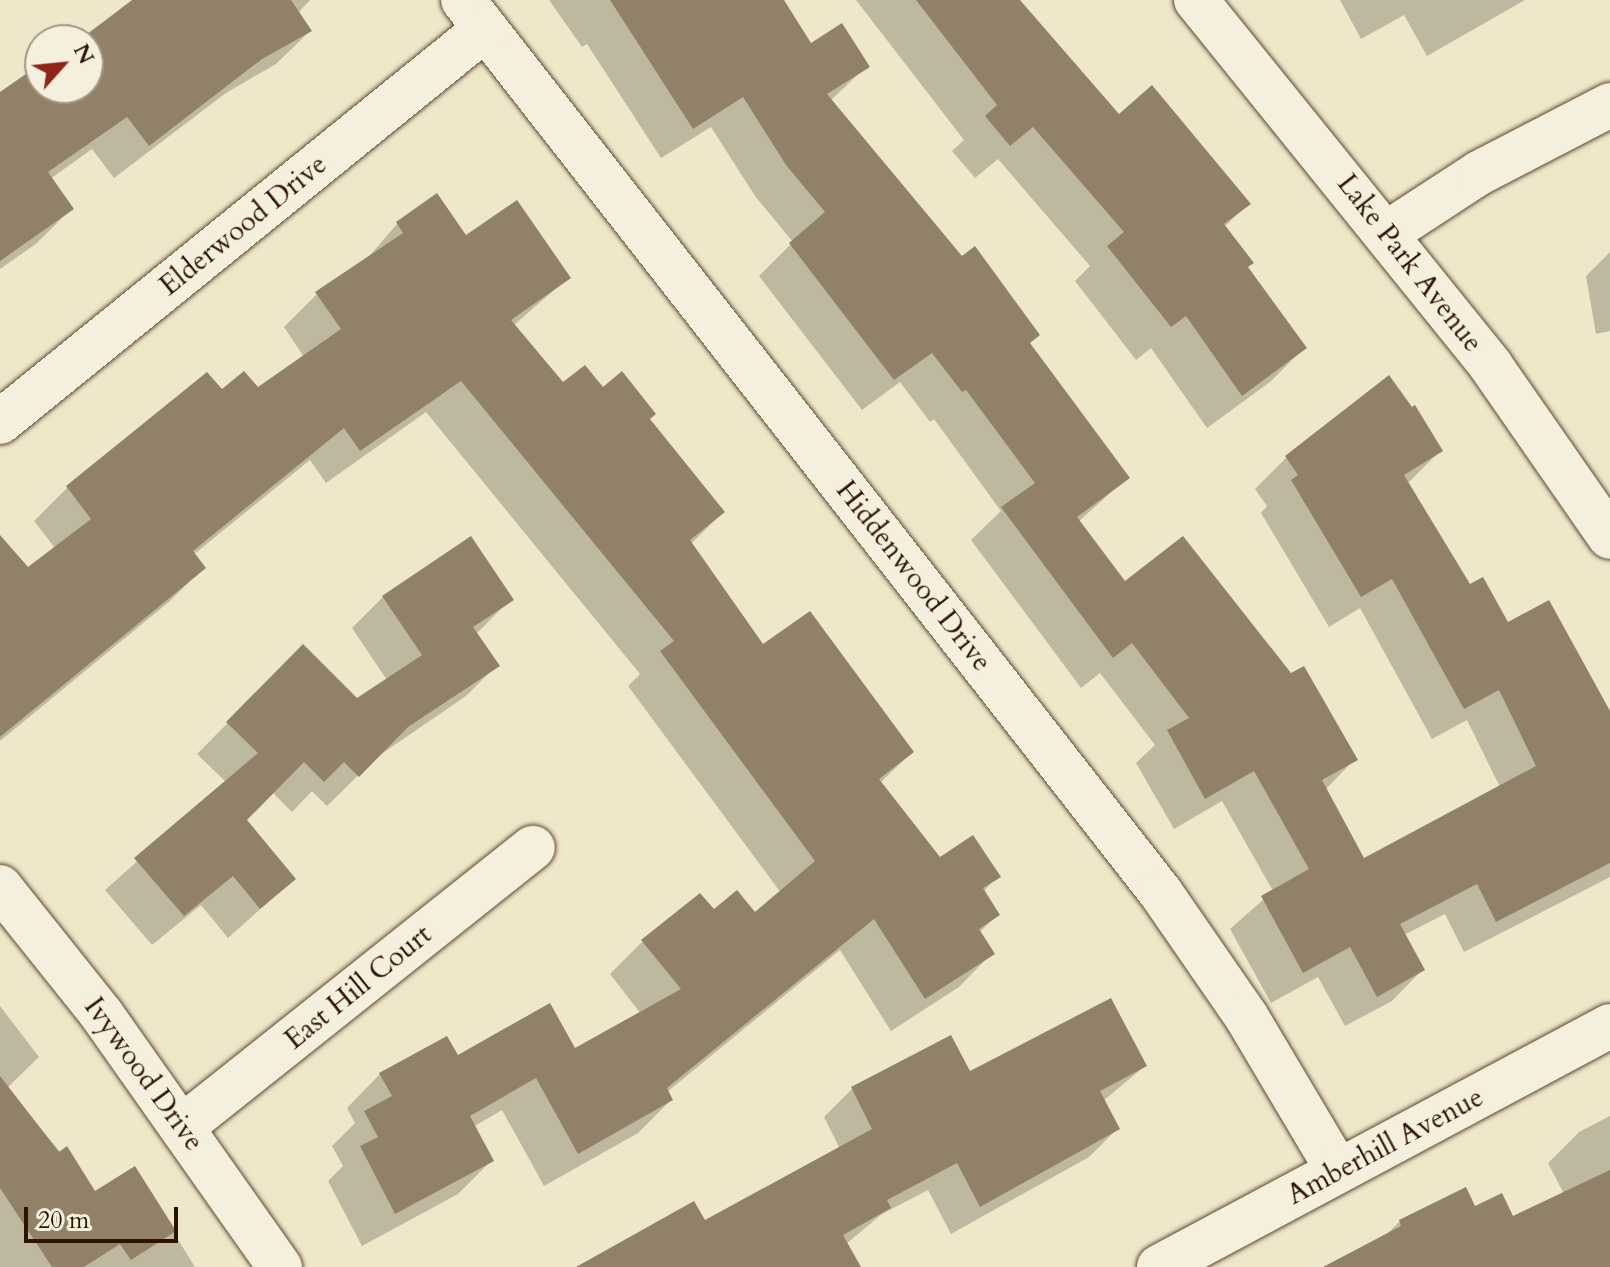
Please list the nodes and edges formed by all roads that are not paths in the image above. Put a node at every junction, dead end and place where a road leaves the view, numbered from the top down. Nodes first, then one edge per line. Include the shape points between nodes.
1 (1196, 0) edge
2 (474, 14) edge
3 (1610, 105) edge
4 (1387, 233) junction
5 (0, 422) edge
6 (1610, 537) edge
7 (533, 848) dead end
8 (0, 887) edge
9 (1610, 1026) edge
10 (183, 1126) junction
11 (1338, 1171) junction
12 (280, 1267) edge
13 (1159, 1267) edge

1 - 4 street, Lake Park Avenue
2 - 5 street, Elderwood Drive
2 - 11 street, Hiddenwood Drive via 1161,893 1246,1016
3 - 4 street via 1479,173
4 - 6 street, Lake Park Avenue via 1491,366
7 - 10 street, East Hill Court
8 - 10 street, Ivywood Drive
9 - 11 street, Amberhill Avenue
10 - 12 street, Ivywood Drive
11 - 13 street, Amberhill Avenue

